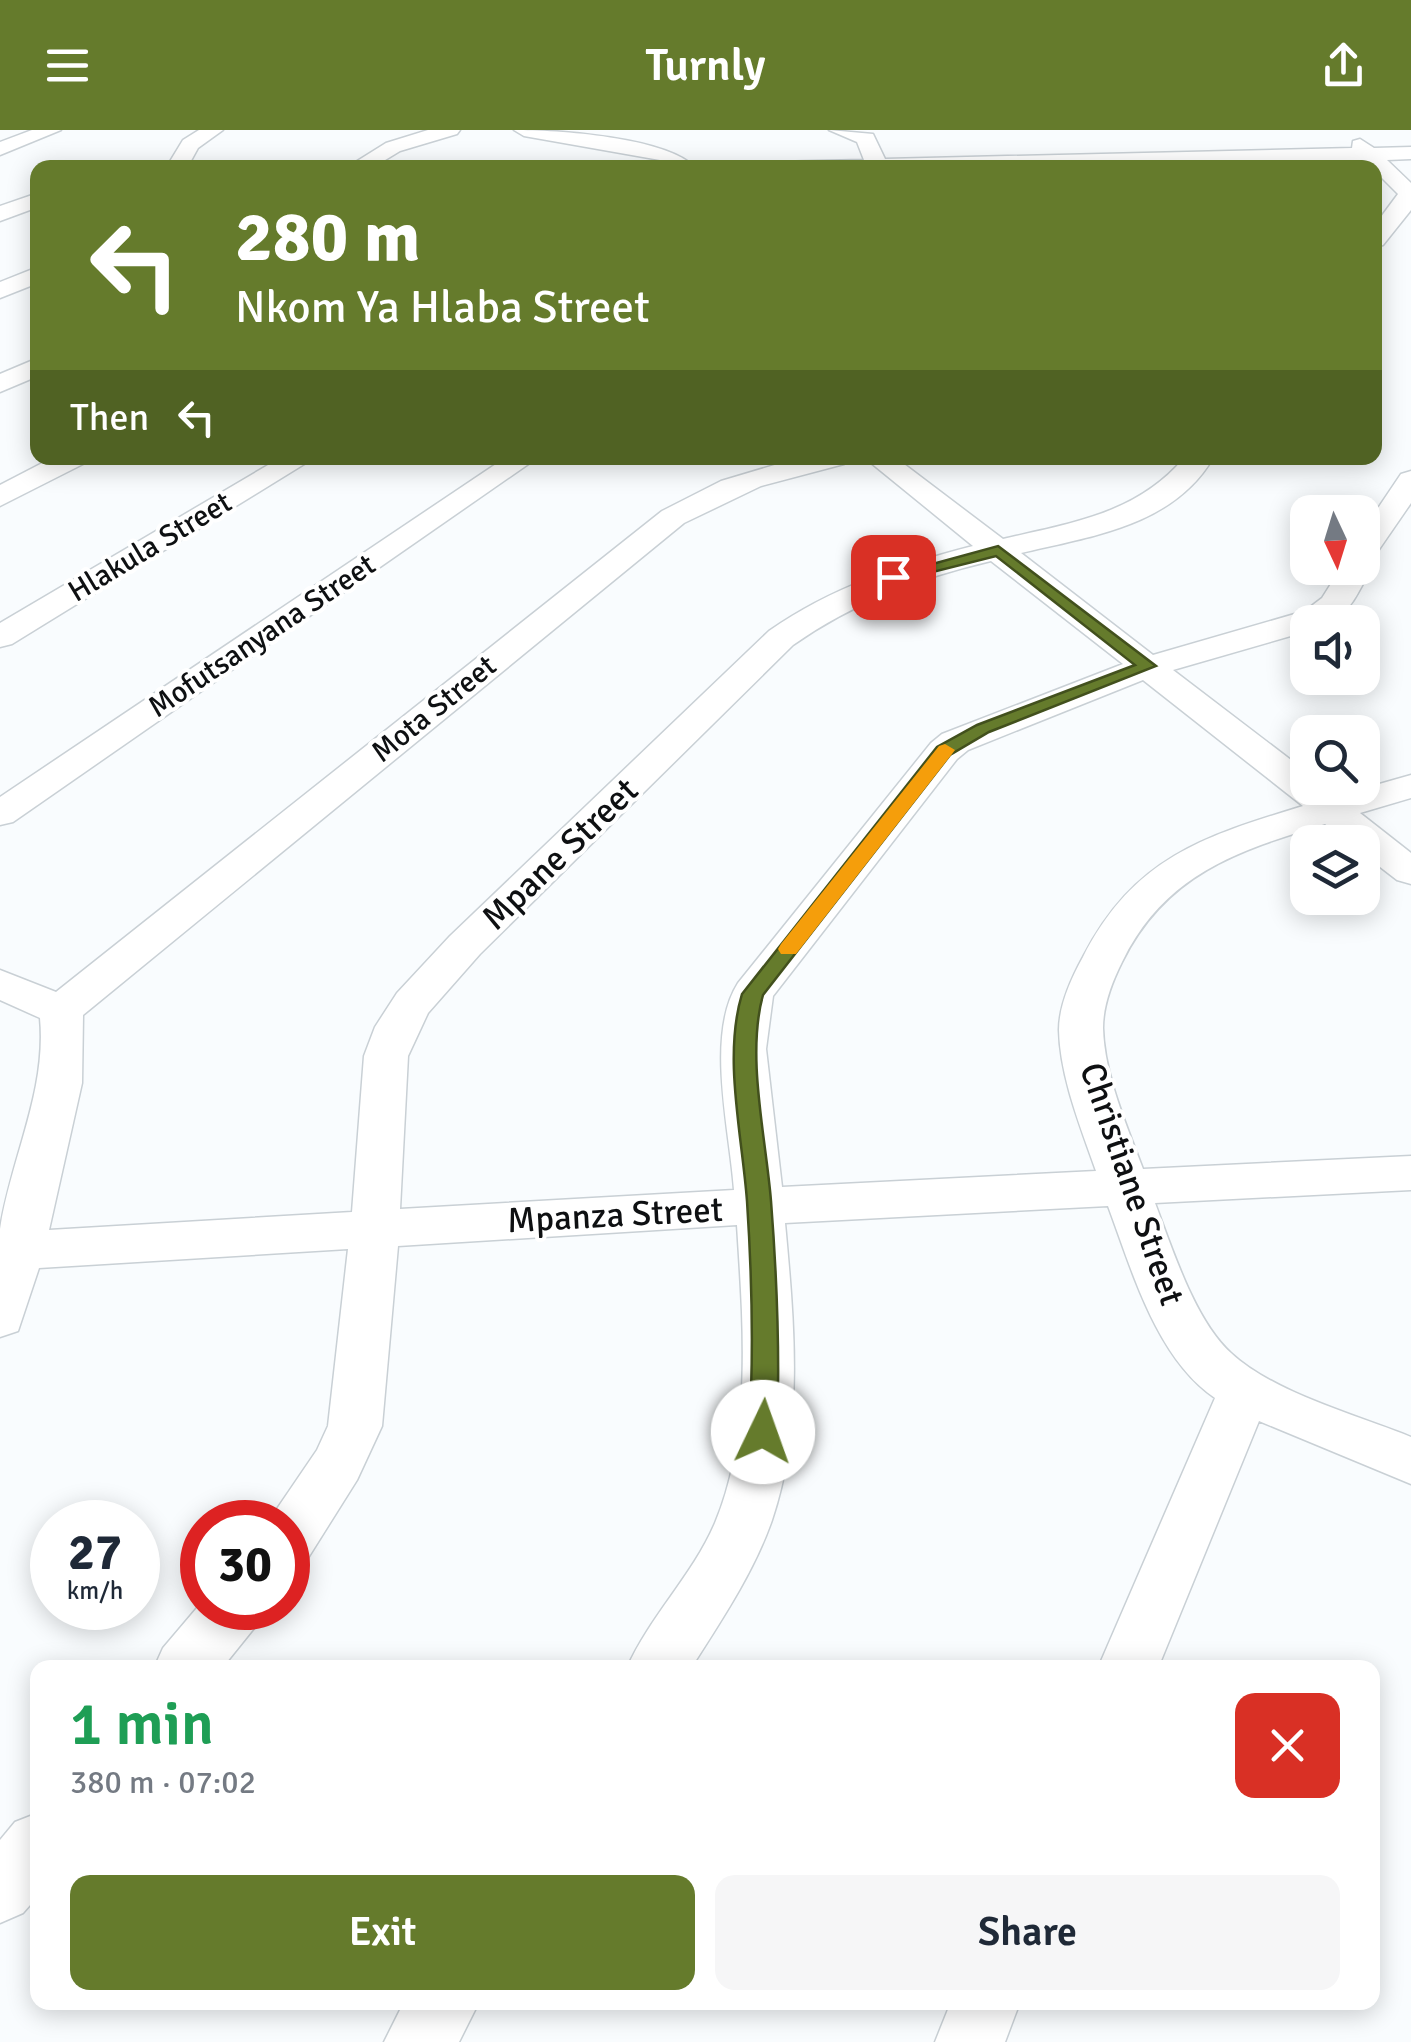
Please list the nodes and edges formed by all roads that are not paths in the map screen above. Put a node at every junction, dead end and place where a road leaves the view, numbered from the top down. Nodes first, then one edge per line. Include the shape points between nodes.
1 (51, 130) edge
2 (213, 130) edge
3 (524, 130) edge
4 (842, 130) edge
5 (1346, 130) edge
6 (444, 131) edge
7 (1184, 132) edge
8 (0, 149) edge
9 (1411, 153) edge
10 (1370, 154) junction
11 (1034, 157) edge
12 (181, 160) edge
13 (370, 160) edge
14 (675, 160) edge
15 (875, 160) edge
16 (982, 160) edge
17 (1140, 160) edge
18 (1208, 160) edge
19 (1250, 160) edge
20 (1376, 160) edge
21 (1382, 166) edge
22 (30, 187) edge
23 (0, 188) edge
24 (30, 202) edge
25 (0, 214) edge
26 (1382, 232) edge
27 (30, 278) edge
28 (0, 291) edge
29 (30, 370) edge
30 (0, 384) edge
31 (60, 465) edge
32 (288, 465) edge
33 (513, 465) edge
34 (801, 465) edge
35 (888, 465) edge
36 (1193, 465) edge
37 (1411, 480) edge
38 (0, 497) edge
39 (1380, 528) edge
40 (998, 550) junction
41 (1346, 585) edge
42 (0, 637) edge
43 (1147, 666) junction
44 (1411, 786) edge
45 (1330, 809) junction
46 (0, 814) edge
47 (1411, 872) edge
48 (0, 984) edge
49 (61, 1010) junction
50 (1411, 1173) edge
51 (1126, 1187) junction
52 (759, 1206) junction
53 (376, 1229) junction
54 (10, 1252) edge
55 (0, 1317) edge
56 (1245, 1390) junction
57 (1411, 1461) edge
58 (310, 1507) edge
59 (216, 1630) edge
60 (191, 1660) edge
61 (663, 1660) edge
62 (1131, 1660) edge
63 (30, 1854) edge
64 (0, 1890) edge
65 (439, 2010) edge
66 (983, 2010) edge
67 (420, 2042) edge
68 (970, 2042) edge

1 - 8 street
2 - 12 street via 190,144
3 - 14 street
4 - 15 street via 866,138
5 - 10 street
6 - 13 street
7 - 18 street
9 - 10 street
10 - 19 street
10 - 20 street
11 - 16 street
11 - 17 street
21 - 26 street via 1409,193
22 - 23 street
24 - 25 street
27 - 28 street
29 - 30 street
31 - 38 street
32 - 42 street, Hlakula Street
33 - 46 street, Mofutsanyana Street
34 - 49 street, Mota Street via 715,491 672,516
35 - 40 street
36 - 40 street, Mpane Street via 1164,496 1136,512
37 - 39 street
40 - 43 street
40 - 53 street, Mpane Street via 893,577 814,611 440,972 412,1003 386,1056
41 - 43 street via 1317,618
43 - 45 street
43 - 52 street via 983,728 944,751 752,994 744,1025
44 - 45 street, Christiane Street
45 - 47 street
45 - 51 street, Christiane Street via 1182,867 1156,885 1109,948 1092,981 1081,1029
48 - 49 street
49 - 54 street via 62,1069
50 - 51 street, Mpanza Street
51 - 52 street, Mpanza Street
51 - 56 street, Christiane Street via 1183,1330 1209,1366
52 - 53 street, Mpanza Street
52 - 61 street via 766,1374 756,1485 715,1577
53 - 54 street, Mpanza Street
53 - 58 street, Mpane Street via 355,1426
54 - 55 street
56 - 57 street, Christiane Street
56 - 62 street
59 - 60 street
63 - 64 street
65 - 67 street
66 - 68 street

